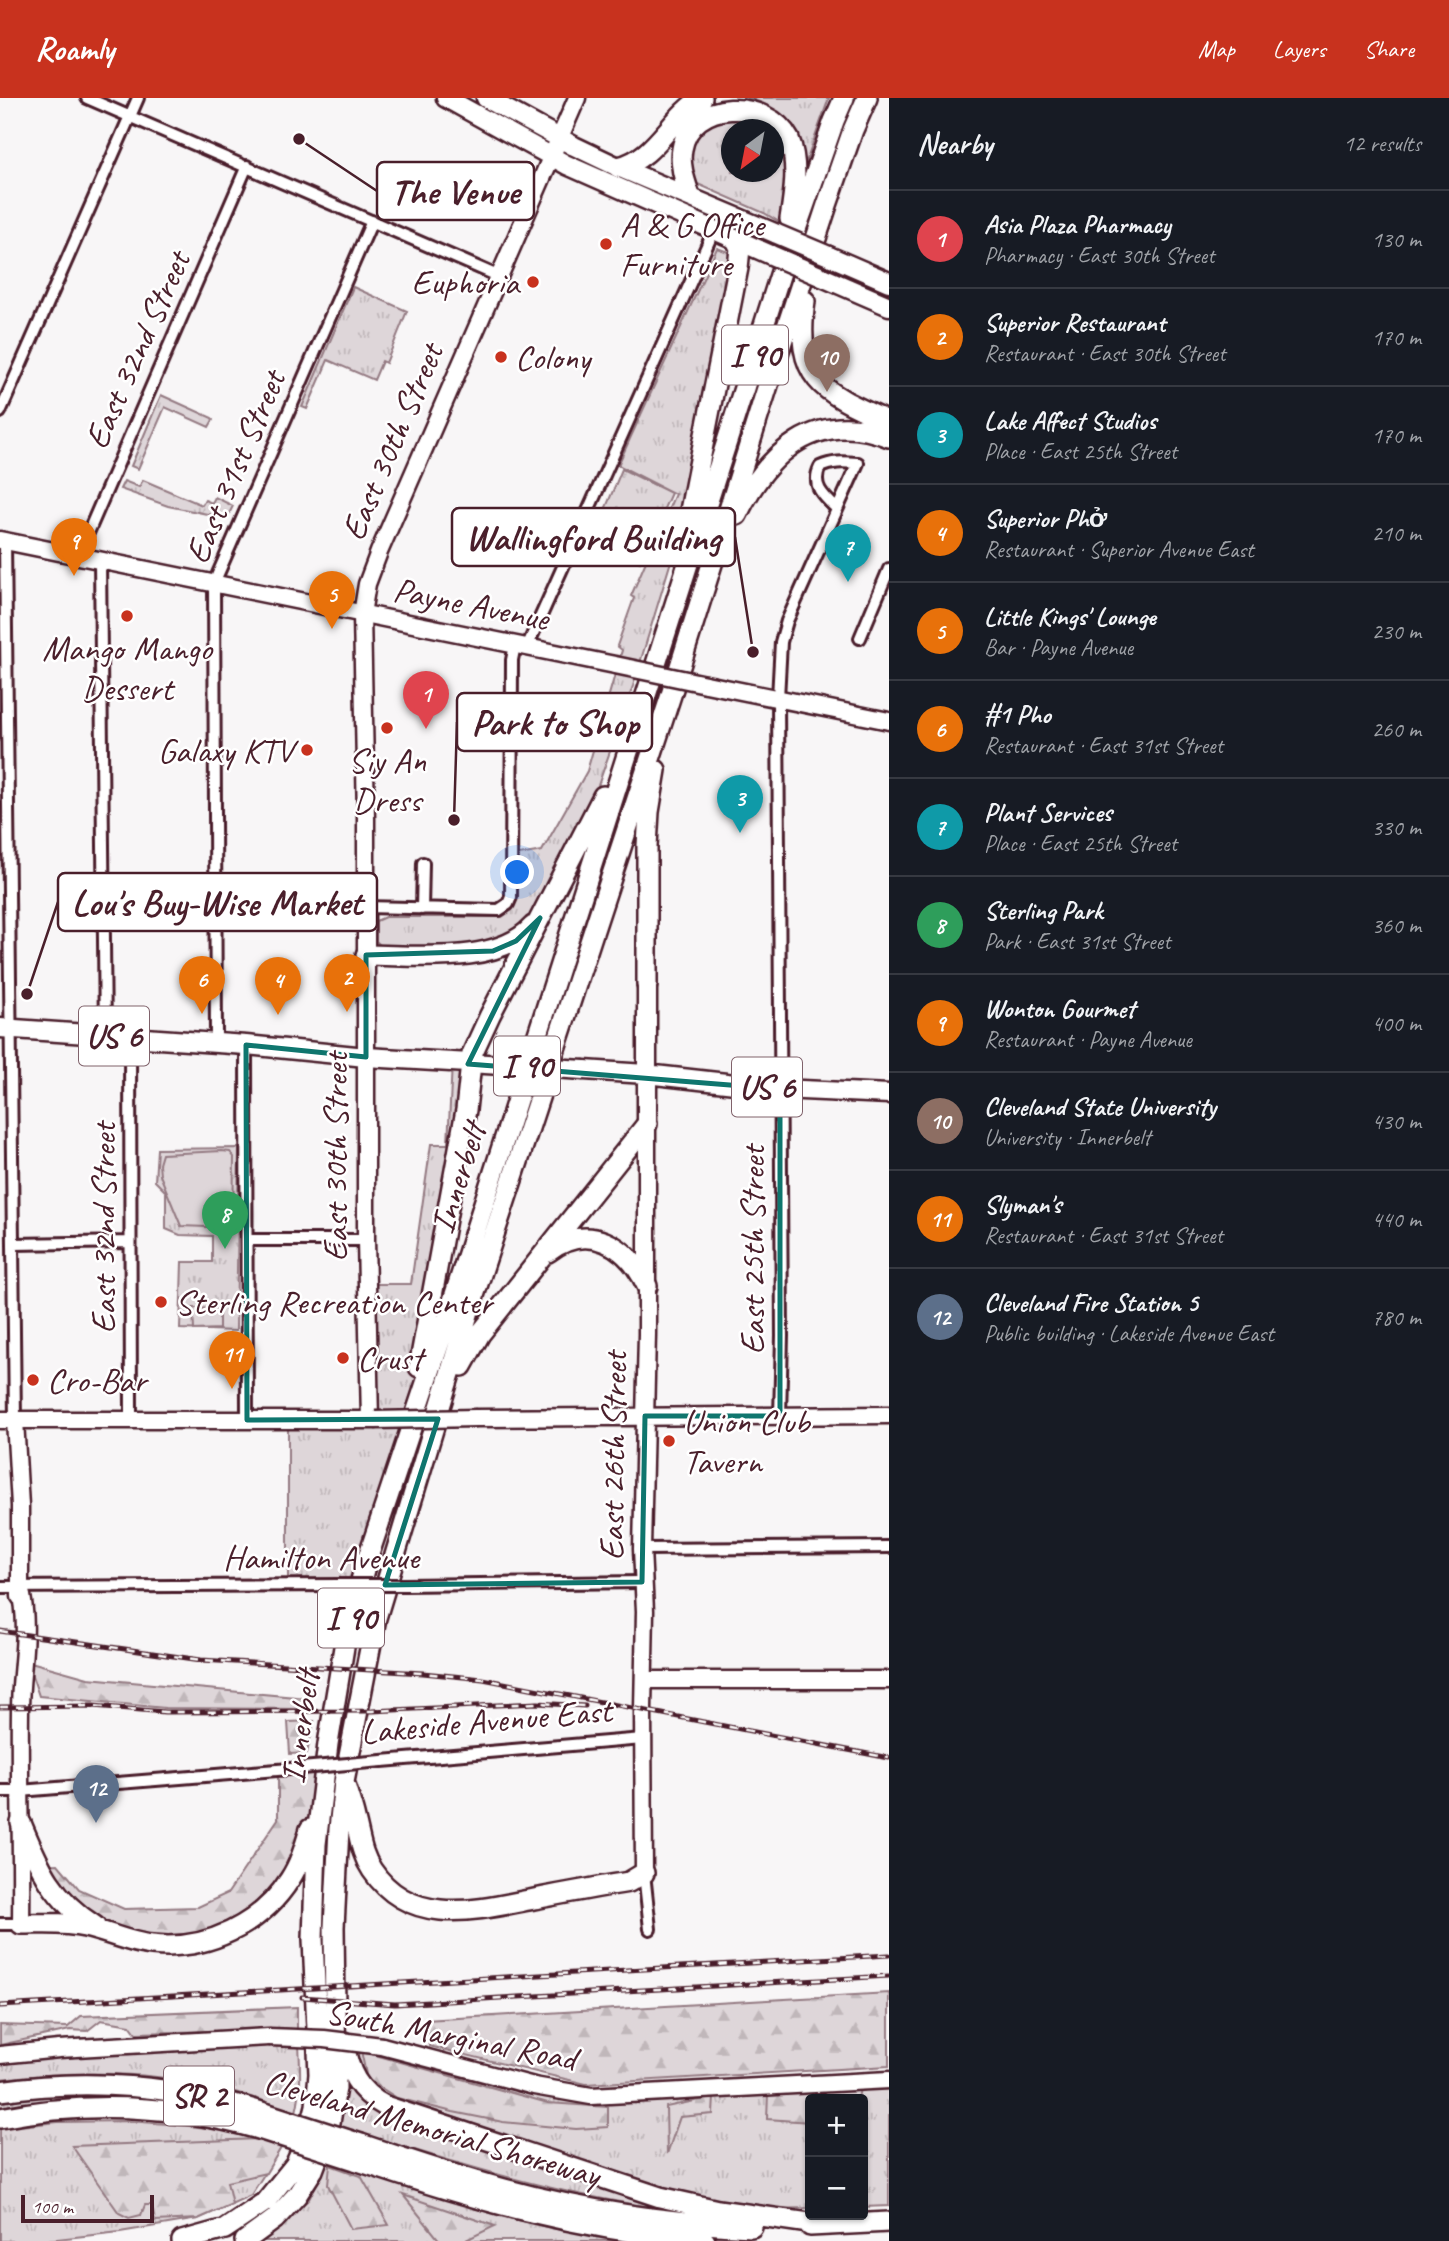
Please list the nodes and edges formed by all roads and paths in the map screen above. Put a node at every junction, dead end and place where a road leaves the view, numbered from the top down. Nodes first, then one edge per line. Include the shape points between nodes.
1 (87, 98) edge
2 (138, 98) edge
3 (446, 98) edge
4 (486, 98) edge
5 (577, 98) edge
6 (702, 98) edge
7 (844, 98) edge
8 (867, 98) edge
9 (130, 117) junction
10 (559, 137) junction
11 (551, 156) junction
12 (247, 166) junction
13 (618, 167) junction
14 (690, 196) junction
15 (372, 221) junction
16 (715, 230) junction
17 (736, 240) junction
18 (820, 256) junction
19 (781, 272) junction
20 (498, 276) junction
21 (889, 282) edge
22 (889, 306) edge
23 (0, 412) edge
24 (889, 422) edge
25 (889, 437) edge
26 (836, 508) junction
27 (3, 540) edge
28 (78, 556) junction
29 (100, 560) junction
30 (714, 563) junction
31 (889, 569) edge
32 (214, 583) junction
33 (362, 614) junction
34 (673, 615) junction
35 (860, 638) dead end
36 (521, 646) junction
37 (649, 685) junction
38 (671, 695) junction
39 (778, 698) junction
40 (889, 720) edge
41 (423, 863) dead end
42 (365, 906) junction
43 (422, 909) junction
44 (540, 918) junction
45 (366, 955) junction
46 (647, 985) joint
47 (6, 1028) edge
48 (105, 1035) junction
49 (130, 1037) junction
50 (216, 1043) junction
51 (246, 1045) junction
52 (366, 1057) junction
53 (470, 1064) junction
54 (646, 1074) junction
55 (780, 1089) junction
56 (889, 1094) edge
57 (647, 1124) junction
58 (247, 1240) junction
59 (366, 1240) junction
60 (130, 1242) junction
61 (14, 1244) junction
62 (538, 1259) junction
63 (647, 1286) junction
64 (889, 1415) edge
65 (645, 1416) junction
66 (780, 1416) junction
67 (8, 1420) edge
68 (131, 1420) junction
69 (247, 1420) junction
70 (373, 1420) junction
71 (434, 1432) junction
72 (403, 1447) junction
73 (889, 1547) edge
74 (642, 1549) junction
75 (642, 1582) junction
76 (0, 1587) edge
77 (20, 1587) junction
78 (889, 1679) edge
79 (644, 1680) junction
80 (643, 1738) junction
81 (344, 1782) junction
82 (0, 1791) edge
83 (20, 1791) junction
84 (321, 1795) junction
85 (21, 1823) junction
86 (644, 1872) junction
87 (0, 1924) edge
88 (21, 1924) junction
89 (650, 1929) dead end
90 (105, 1932) junction
91 (334, 1978) junction
92 (0, 2055) edge
93 (889, 2080) edge
94 (0, 2091) edge
95 (0, 2118) edge
96 (265, 2122) junction
97 (358, 2152) junction
98 (889, 2222) edge
99 (823, 2225) junction
100 (183, 2241) edge
101 (245, 2241) edge
102 (705, 2241) edge

1 - 9 street
2 - 9 street
3 - 11 main road
4 - 10 main road
5 - 10 street, East 30th Street
6 - 13 highway via 642,157
7 - 19 highway, Innerbelt / I 90
8 - 18 highway, Innerbelt / I 90 via 849,142
9 - 12 street
9 - 23 street
10 - 11 street, East 30th Street
10 - 13 main road
11 - 16 main road
11 - 20 street, East 30th Street
12 - 15 street
12 - 28 street, East 32nd Street
13 - 14 main road
14 - 18 main road, bridge
14 - 19 highway via 681,151 695,121 710,108 730,102 756,106 770,114 789,139 794,172
15 - 20 street
15 - 32 street, East 31st Street
16 - 17 main road
16 - 36 street
17 - 22 main road, bridge
17 - 34 highway via 738,268
18 - 21 main road
18 - 24 highway via 802,329 808,363 834,396
18 - 30 highway, Innerbelt / I 90 via 760,408
19 - 34 highway, Innerbelt / I 90
20 - 33 street, East 30th Street via 379,552
25 - 30 highway via 844,427 814,432 789,445 754,484
26 - 26 street, East 25th Street via 856,466 858,463 839,461 820,467 815,481
26 - 39 street, East 25th Street via 787,621 781,642
27 - 28 street, Payne Avenue
27 - 47 street
28 - 29 street, Payne Avenue
29 - 32 street, Payne Avenue
29 - 48 street
30 - 38 highway, Innerbelt / I 90
31 - 35 street
32 - 33 street, Payne Avenue
32 - 50 street, East 31st Street
33 - 36 street, Payne Avenue
33 - 42 street, East 30th Street
34 - 37 highway, Innerbelt / I 90
36 - 39 street, Payne Avenue, bridge
36 - 43 street via 512,660 511,897 499,910
37 - 44 highway via 593,816
37 - 72 highway, Innerbelt / I 90
38 - 46 highway via 649,812
38 - 71 highway, Innerbelt / I 90 via 469,1311
39 - 40 street, Payne Avenue
39 - 55 street, East 25th Street
41 - 43 street
42 - 43 street
42 - 45 street, East 30th Street
44 - 45 highway via 516,941 493,951
44 - 53 highway
45 - 52 street, East 30th Street
46 - 54 main road, East 26th Street
47 - 48 main road, US 6
47 - 61 street
48 - 49 main road, US 6
49 - 50 main road, US 6
49 - 60 street, East 32nd Street
50 - 51 main road, US 6
51 - 52 main road, US 6
51 - 58 street
52 - 53 main road, US 6
52 - 59 street, East 30th Street
53 - 54 main road, US 6, bridge
53 - 72 highway via 464,1124
54 - 55 main road, US 6
54 - 57 main road, East 26th Street
55 - 56 main road, US 6
55 - 66 street, East 25th Street
57 - 62 highway
57 - 63 street, East 26th Street
58 - 59 street
58 - 69 street
59 - 70 street, East 30th Street
60 - 61 street
60 - 68 street, East 32nd Street
61 - 67 street
62 - 63 highway via 564,1242 599,1240 629,1257
62 - 71 highway via 474,1343
63 - 65 street, East 26th Street
64 - 66 street
65 - 66 street
65 - 70 street, bridge
65 - 74 street, East 26th Street
67 - 68 street
67 - 77 street via 20,1506
68 - 69 street
69 - 70 street
71 - 81 highway, Innerbelt / I 90 via 376,1618
72 - 84 highway, Innerbelt / I 90 via 346,1635
73 - 74 street
74 - 75 street, East 26th Street
75 - 77 street, Hamilton Avenue, bridge
75 - 79 street, East 26th Street
76 - 77 street, Hamilton Avenue
77 - 83 street via 26,1629
78 - 79 street, Lakeside Avenue East
79 - 80 street, East 26th Street
80 - 83 street, Lakeside Avenue East, bridge
80 - 86 street, East 26th Street
81 - 86 highway via 371,1869 393,1891 427,1908 471,1911 629,1882
81 - 91 highway, Innerbelt / I 90 via 336,1866
82 - 83 street, Lakeside Avenue East
83 - 85 street
84 - 90 highway via 291,1878 274,1900 245,1924 209,1940 177,1946 143,1944
84 - 100 highway, Innerbelt / I 90 via 313,1939 318,2081 307,2137 290,2172 265,2202 225,2228
85 - 88 street
85 - 90 highway via 53,1888 78,1914
86 - 89 street, East 26th Street
87 - 88 street
88 - 90 highway via 70,1924
91 - 99 highway via 350,2070 362,2090 385,2106 660,2197
91 - 101 highway, Innerbelt / I 90 via 336,2088 326,2140 297,2195
92 - 93 street, South Marginal Road, bridge via 269,2037 382,2046 534,2086 591,2096
94 - 96 highway, Cleveland Memorial Shoreway / SR 2 via 104,2085 141,2088 202,2096
95 - 96 highway via 68,2109 133,2108
96 - 97 highway, bridge
97 - 99 highway, Cleveland Memorial Shoreway via 505,2190 662,2220 727,2226
97 - 102 highway via 478,2200 606,2229
98 - 99 highway, Cleveland Memorial Shoreway

